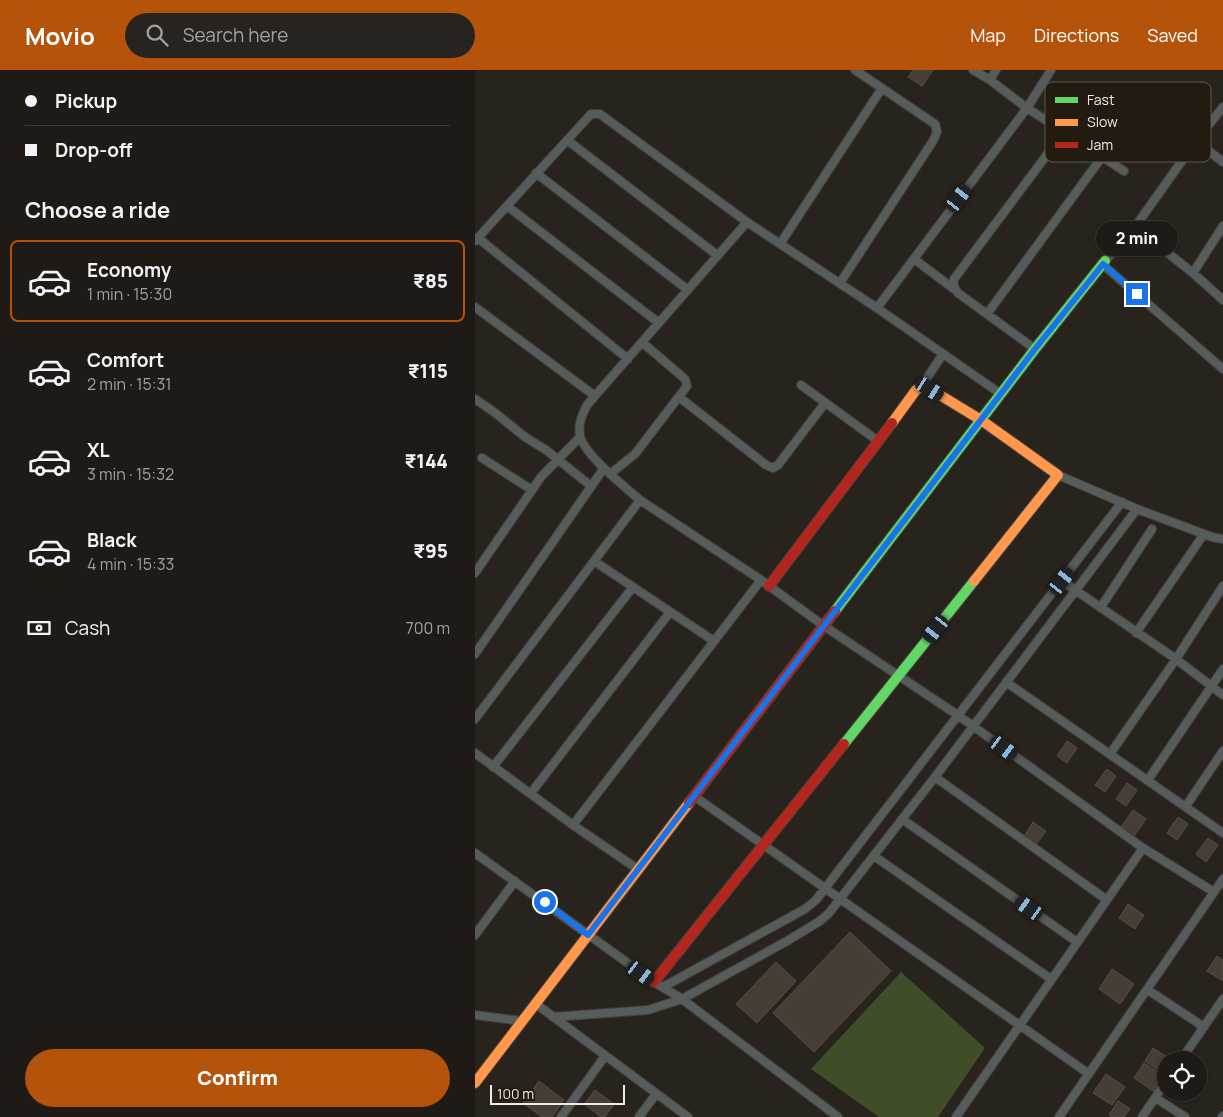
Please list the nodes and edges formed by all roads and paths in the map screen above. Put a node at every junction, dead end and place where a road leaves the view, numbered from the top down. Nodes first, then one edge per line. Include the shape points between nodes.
1 (855, 70) edge
2 (973, 70) edge
3 (996, 70) edge
4 (1051, 70) edge
5 (990, 80) junction
6 (882, 88) junction
7 (1223, 107) edge
8 (1027, 108) junction
9 (1220, 116) edge
10 (1045, 120) edge
11 (1211, 125) edge
12 (567, 140) junction
13 (1211, 153) edge
14 (1045, 158) edge
15 (1098, 162) edge
16 (1109, 162) edge
17 (1181, 162) edge
18 (1223, 162) edge
19 (1124, 172) dead end
20 (536, 173) junction
21 (507, 206) junction
22 (747, 222) junction
23 (1223, 226) edge
24 (1135, 227) junction
25 (476, 239) edge
26 (780, 244) junction
27 (717, 255) junction
28 (913, 259) junction
29 (1104, 262) junction
30 (1193, 273) junction
31 (839, 283) junction
32 (954, 289) junction
33 (688, 290) junction
34 (1223, 300) edge
35 (475, 307) edge
36 (877, 308) junction
37 (987, 314) junction
38 (659, 323) junction
39 (643, 343) junction
40 (1035, 349) junction
41 (943, 354) junction
42 (628, 359) junction
43 (1223, 369) edge
44 (801, 385) dead end
45 (921, 387) junction
46 (1001, 394) junction
47 (595, 396) junction
48 (679, 398) junction
49 (475, 399) edge
50 (825, 403) junction
51 (981, 420) junction
52 (580, 437) junction
53 (878, 441) junction
54 (482, 458) dead end
55 (557, 459) junction
56 (607, 471) junction
57 (1058, 475) junction
58 (591, 486) junction
59 (532, 490) junction
60 (640, 500) junction
61 (1122, 502) junction
62 (1137, 509) junction
63 (1152, 529) dead end
64 (1204, 534) junction
65 (1223, 539) edge
66 (594, 561) junction
67 (475, 573) edge
68 (1062, 581) junction
69 (765, 583) junction
70 (1223, 586) edge
71 (633, 587) junction
72 (1075, 590) junction
73 (1101, 607) junction
74 (670, 612) junction
75 (825, 626) junction
76 (1136, 633) junction
77 (714, 641) junction
78 (475, 654) edge
79 (1176, 660) junction
80 (1223, 669) edge
81 (899, 675) junction
82 (1006, 682) junction
83 (1211, 687) junction
84 (1223, 695) edge
85 (959, 716) junction
86 (475, 718) edge
87 (973, 726) junction
88 (1223, 751) edge
89 (475, 753) edge
90 (1110, 754) junction
91 (493, 767) junction
92 (935, 777) junction
93 (1147, 780) junction
94 (531, 792) junction
95 (694, 796) junction
96 (1186, 806) junction
97 (902, 819) junction
98 (573, 825) junction
99 (1223, 833) edge
100 (764, 846) junction
101 (1143, 848) junction
102 (475, 853) edge
103 (874, 856) junction
104 (639, 870) junction
105 (1223, 879) edge
106 (515, 881) junction
107 (826, 888) junction
108 (1214, 892) junction
109 (841, 899) junction
110 (1107, 900) junction
111 (475, 935) edge
112 (588, 935) junction
113 (1077, 942) junction
114 (1051, 979) junction
115 (658, 985) junction
116 (1148, 990) junction
117 (1223, 999) edge
118 (682, 1000) junction
119 (536, 1004) junction
120 (475, 1016) edge
121 (553, 1017) junction
122 (522, 1021) junction
123 (1019, 1024) junction
124 (1204, 1027) junction
125 (1187, 1051) edge
126 (605, 1056) junction
127 (1089, 1074) junction
128 (475, 1083) edge
129 (656, 1094) junction
130 (1157, 1095) edge
131 (1155, 1098) junction
132 (561, 1117) edge
133 (639, 1117) edge
134 (687, 1117) edge
135 (838, 1117) edge
136 (956, 1117) edge
137 (1059, 1117) edge
138 (1142, 1117) edge
139 (1185, 1117) edge

1 - 6 street
2 - 5 street
3 - 5 street
4 - 8 street
5 - 8 street
6 - 26 street
6 - 31 street via 935,124 937,132
7 - 9 street
8 - 10 street
8 - 28 street
9 - 11 street
12 - 20 street
12 - 22 street via 591,114 599,114
12 - 27 street
13 - 18 street
14 - 32 street via 955,280
15 - 37 street
16 - 19 street
17 - 24 street
20 - 21 street
20 - 33 street
21 - 25 street
21 - 38 street
22 - 26 street
22 - 27 street
23 - 30 street
24 - 29 street
24 - 30 street
25 - 42 street
26 - 31 street
27 - 33 street
28 - 32 street
28 - 36 street
29 - 40 street
29 - 43 street
30 - 34 street
31 - 36 street
32 - 37 street
33 - 38 street
35 - 47 street
36 - 41 street
37 - 40 street
38 - 39 street
39 - 42 street
39 - 48 street via 685,379 687,386
40 - 46 street
41 - 45 street
41 - 46 street
42 - 47 street
44 - 50 street
45 - 51 street via 930,389
45 - 53 street
46 - 51 street
47 - 52 street via 583,414 579,425
48 - 50 street via 773,468
48 - 56 street via 635,454
49 - 55 street
50 - 53 street
51 - 57 street
51 - 75 street
52 - 55 street
52 - 56 street
53 - 69 street
54 - 59 street
55 - 58 street
55 - 59 street
56 - 58 street
56 - 60 street
57 - 61 street
57 - 81 street
58 - 78 street
59 - 67 street
60 - 66 street
60 - 69 street
61 - 62 street
61 - 68 street
62 - 64 street
62 - 72 street
63 - 73 street
64 - 65 street
64 - 76 street
66 - 71 street
66 - 86 street
68 - 72 street
68 - 85 street
69 - 75 street
69 - 77 street
70 - 79 street
71 - 74 street
71 - 91 street
72 - 73 street
72 - 82 street
73 - 76 street
74 - 77 street
74 - 94 street
75 - 81 street
75 - 95 street
76 - 79 street
77 - 98 street
79 - 83 street
79 - 90 street
80 - 83 street
81 - 85 street
81 - 100 street
82 - 87 street
82 - 90 street
83 - 84 street
83 - 93 street
85 - 87 street
85 - 107 street
87 - 92 street
87 - 101 street
88 - 96 street
89 - 91 street
90 - 93 street
91 - 94 street
92 - 97 street
92 - 110 street
93 - 96 street
94 - 98 street
95 - 100 street
95 - 104 street
96 - 99 street
97 - 103 street
97 - 113 street
98 - 104 street
100 - 107 street
100 - 115 street
101 - 108 street
101 - 110 street
102 - 106 street
103 - 109 street
103 - 114 street
104 - 112 street
105 - 108 street
106 - 111 street
106 - 112 street
107 - 109 street
107 - 115 street via 805,909
108 - 116 street
109 - 118 street via 820,921
109 - 123 street
110 - 113 street
112 - 115 street
112 - 119 street
113 - 114 street
114 - 123 street
115 - 118 street
116 - 124 street
116 - 127 street
117 - 124 street
118 - 121 street via 648,1010
118 - 135 street
119 - 121 street
119 - 122 street
120 - 122 street
121 - 126 street
122 - 128 street
123 - 127 street
123 - 136 street
124 - 125 street
126 - 129 street
126 - 132 street
127 - 137 street
129 - 133 street
129 - 134 street
130 - 131 street
131 - 138 street
131 - 139 street

